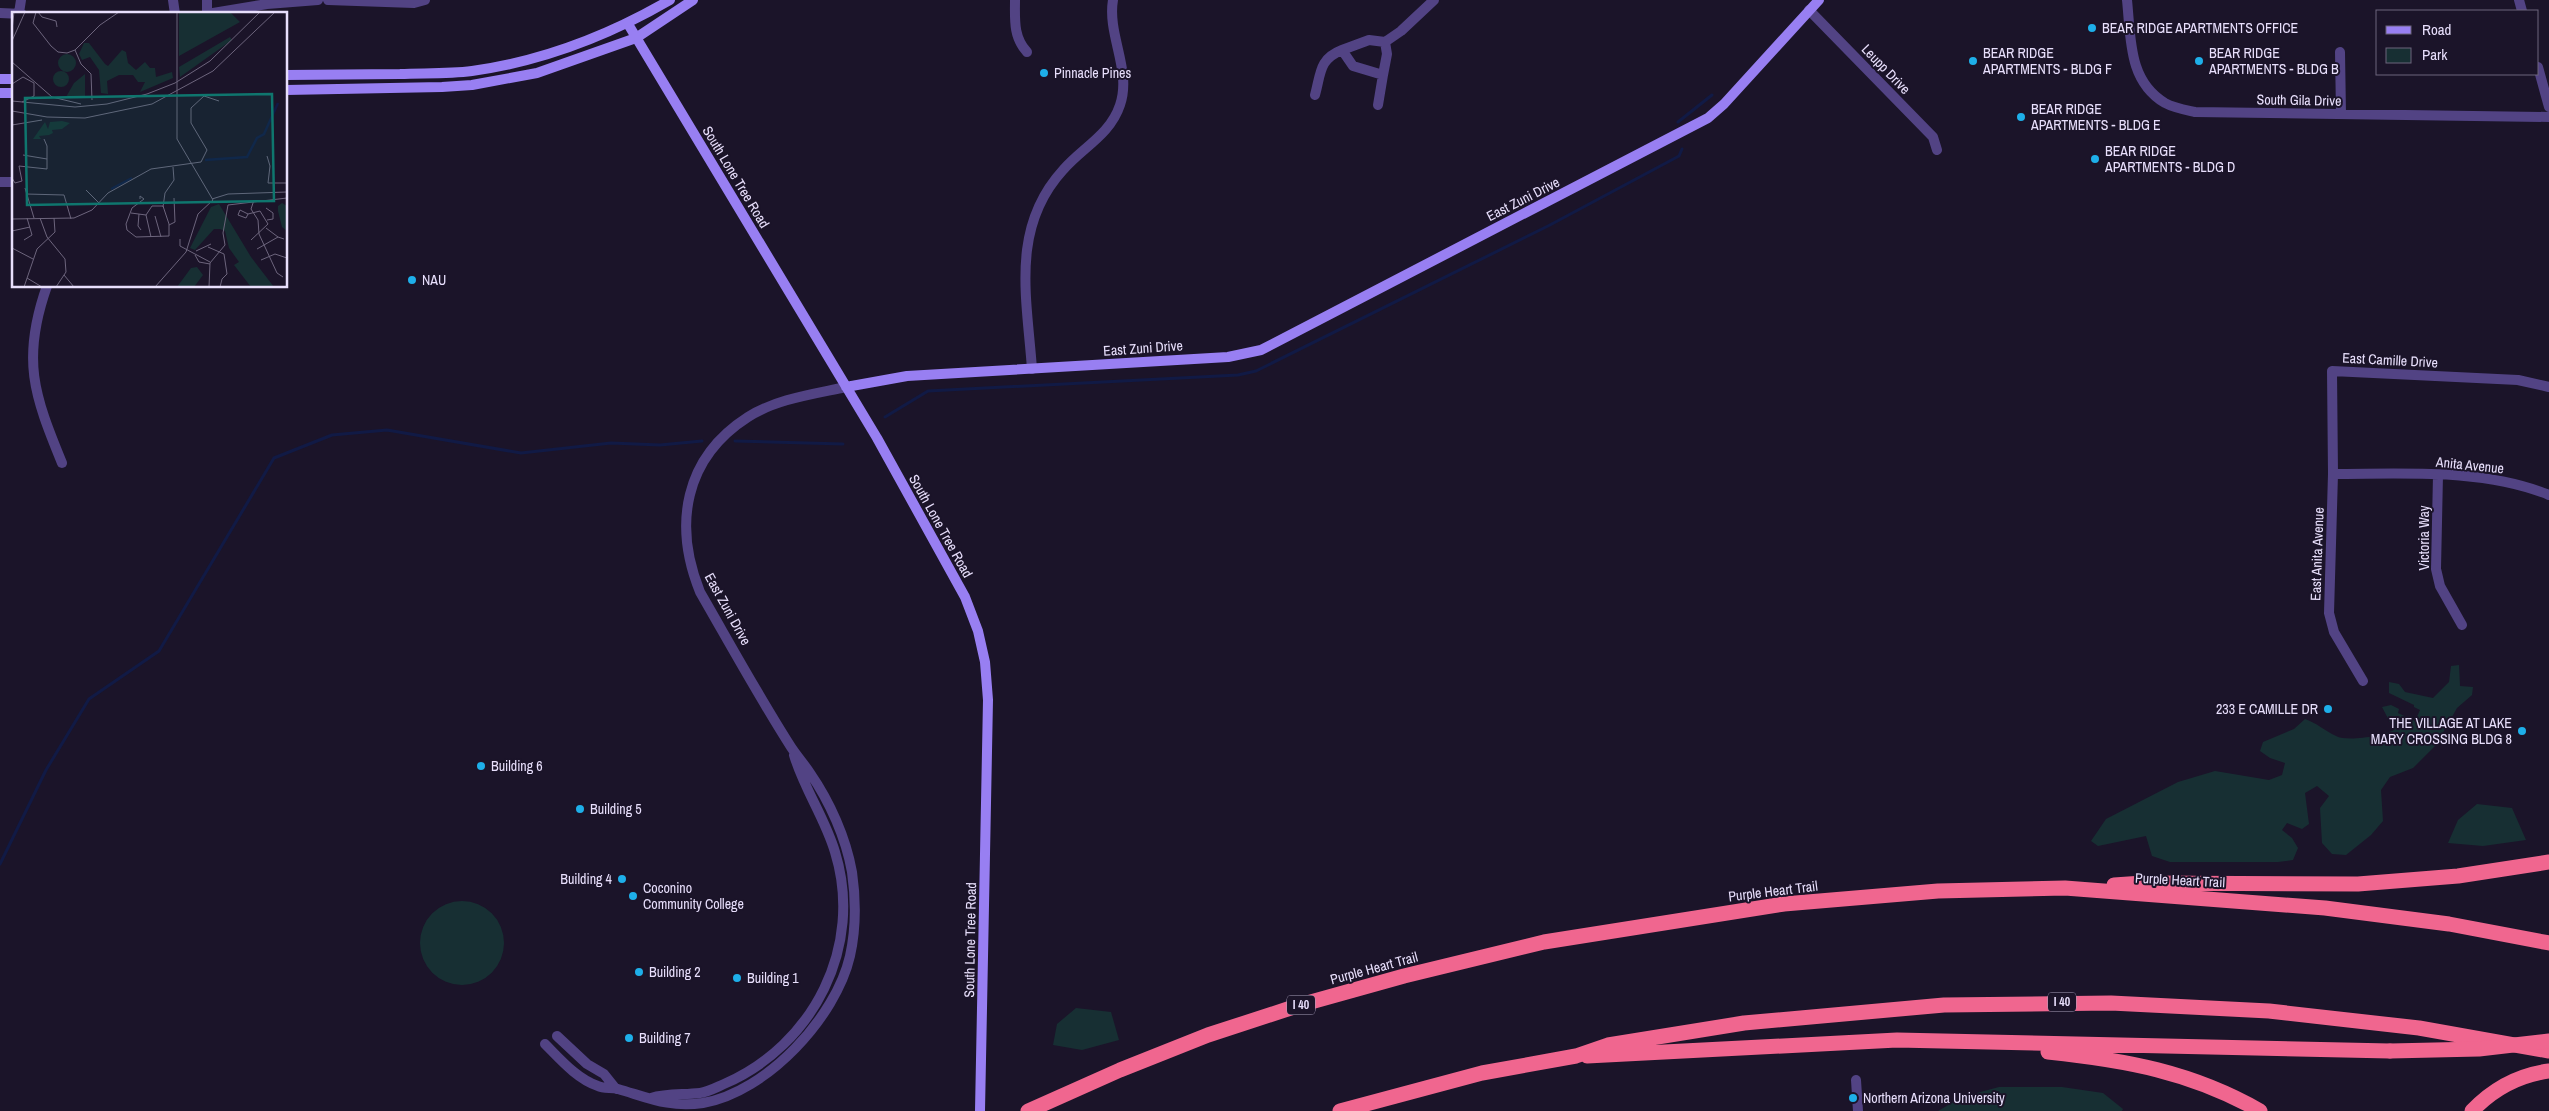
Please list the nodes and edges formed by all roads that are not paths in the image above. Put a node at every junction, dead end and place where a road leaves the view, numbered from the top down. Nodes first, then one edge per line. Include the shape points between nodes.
1 (318, 0) edge
2 (328, 0) edge
3 (425, 0) edge
4 (670, 0) edge
5 (693, 0) edge
6 (1015, 0) edge
7 (1113, 0) edge
8 (1434, 0) edge
9 (1819, 0) edge
10 (2128, 0) edge
11 (1809, 10) junction
12 (219, 12) edge
13 (628, 24) junction
14 (636, 38) junction
15 (1385, 42) junction
16 (1342, 50) junction
17 (1027, 52) dead end
18 (2340, 52) dead end
19 (2539, 71) edge
20 (288, 75) edge
21 (1383, 75) junction
22 (288, 90) edge
23 (1315, 95) dead end
24 (1378, 106) dead end
25 (2549, 106) edge
26 (2341, 114) junction
27 (2549, 117) edge
28 (1937, 150) dead end
29 (47, 288) edge
30 (1032, 369) junction
31 (846, 387) junction
32 (2549, 387) edge
33 (62, 463) dead end
34 (2333, 474) junction
35 (2438, 475) junction
36 (2549, 495) edge
37 (2462, 625) dead end
38 (2363, 680) dead end
39 (2549, 862) edge
40 (2065, 888) junction
41 (2549, 944) edge
42 (557, 1036) dead end
43 (1968, 1041) junction
44 (2549, 1041) edge
45 (545, 1044) dead end
46 (2549, 1051) edge
47 (1576, 1056) junction
48 (2549, 1071) edge
49 (1856, 1080) dead end
50 (616, 1089) junction
51 (980, 1111) edge
52 (1028, 1111) edge
53 (1340, 1111) edge
54 (1858, 1111) edge
55 (2260, 1111) edge
56 (2472, 1111) edge

1 - 12 street
2 - 3 street
4 - 13 street
5 - 14 street
6 - 17 street via 1016,30 1021,46
7 - 30 street via 1112,15 1124,85 1120,107 1106,132 1077,155 1050,186 1028,237 1024,269
8 - 15 street
9 - 11 street, East Zuni Drive
10 - 26 street, South Gila Drive via 2133,60 2139,77 2166,103 2195,112
11 - 28 street, Leupp Drive via 1933,137
11 - 30 street, East Zuni Drive via 1708,118 1261,350 1228,357
13 - 14 street, South Lone Tree Road
13 - 20 street via 594,40 533,60 470,71
14 - 22 street via 536,73 472,85
14 - 31 street, South Lone Tree Road
15 - 16 street via 1369,40
15 - 21 street via 1387,54
16 - 21 street via 1353,66
16 - 23 street via 1325,60
18 - 26 street
19 - 25 street
21 - 24 street
26 - 27 street, South Gila Drive
29 - 33 street via 35,328 33,372 40,406
30 - 31 street, East Zuni Drive via 907,376
31 - 50 street, East Zuni Drive via 782,402 749,416 730,430 710,451 696,476 685,524 690,566 700,592 792,749 826,798 838,824 851,871 854,926 844,976 817,1022 781,1062 744,1087 704,1102 662,1104
31 - 51 street, South Lone Tree Road via 965,597 985,662 988,700
32 - 34 street, East Camille Drive via 2518,380 2332,371
34 - 35 street, Anita Avenue
34 - 38 street, East Anita Avenue via 2329,612 2334,632
35 - 36 street, Anita Avenue via 2497,480 2529,486
35 - 37 street, Victoria Way via 2436,569 2440,586
39 - 40 highway via 2458,876 2358,884 2143,883
40 - 41 highway, Purple Heart Trail / I 40 via 2325,908 2449,924
40 - 52 highway, Purple Heart Trail / I 40 via 1938,891 1784,904 1544,942 1404,976 1240,1024 1120,1070
42 - 50 street via 587,1064 604,1074
43 - 44 highway, bridge via 2390,1051 2479,1049
43 - 47 highway via 1847,1041
43 - 55 highway via 2003,1048 2091,1056 2161,1069 2213,1087
45 - 50 street, East Zuni Drive via 580,1076 598,1086
46 - 47 highway, I 40 via 2428,1029 2328,1016 2222,1007 2040,1002 1866,1011 1744,1023 1608,1045
47 - 53 highway, I 40 via 1482,1073
48 - 56 highway via 2516,1080 2491,1094
49 - 54 street

